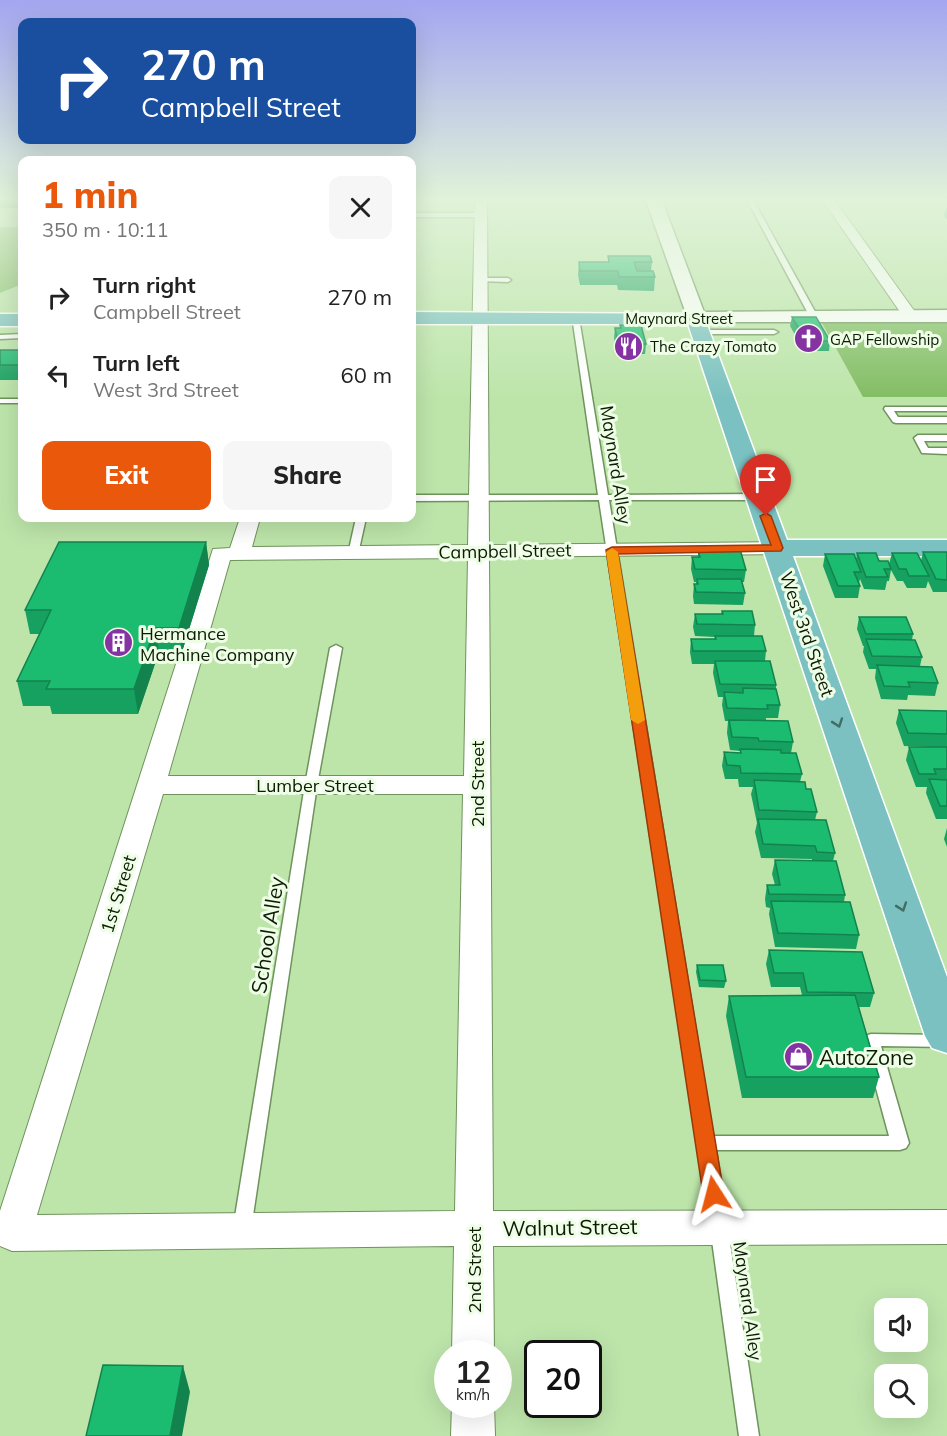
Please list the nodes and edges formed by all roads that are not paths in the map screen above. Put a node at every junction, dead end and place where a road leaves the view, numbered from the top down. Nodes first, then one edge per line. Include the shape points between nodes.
1 (480, 265) edge
2 (677, 265) edge
3 (786, 265) edge
4 (874, 265) edge
5 (480, 280) junction
6 (508, 280) dead end
7 (910, 316) junction
8 (947, 316) edge
9 (480, 317) junction
10 (814, 317) junction
11 (416, 318) edge
12 (575, 318) junction
13 (0, 320) edge
14 (18, 320) edge
15 (698, 325) junction
16 (774, 332) dead end
17 (18, 336) edge
18 (0, 337) edge
19 (0, 401) edge
20 (18, 401) edge
21 (947, 409) edge
22 (947, 420) edge
23 (947, 438) edge
24 (947, 451) edge
25 (603, 496) junction
26 (759, 497) junction
27 (416, 498) edge
28 (479, 498) junction
29 (247, 522) edge
30 (360, 522) edge
31 (777, 548) junction
32 (947, 548) edge
33 (479, 550) junction
34 (612, 550) junction
35 (224, 553) junction
36 (353, 554) junction
37 (336, 648) dead end
38 (152, 784) junction
39 (311, 785) junction
40 (477, 785) junction
41 (947, 1038) edge
42 (706, 1143) junction
43 (719, 1226) junction
44 (947, 1227) edge
45 (474, 1228) junction
46 (242, 1230) junction
47 (12, 1233) joint
48 (473, 1340) edge
49 (473, 1418) edge
50 (473, 1436) edge
51 (749, 1436) edge

1 - 5 street, 2nd Street
2 - 15 main road, West 3rd Street
3 - 10 lane
4 - 7 street
5 - 6 lane
5 - 9 street, 2nd Street
7 - 8 main road, Maynard Street
7 - 10 main road, Maynard Street
9 - 11 main road, Maynard Street
9 - 12 main road, Maynard Street
9 - 28 street, 2nd Street
10 - 15 main road, Maynard Street
12 - 15 main road, Maynard Street
12 - 25 lane, Maynard Alley
13 - 14 main road
15 - 16 lane
15 - 26 main road, West 3rd Street
17 - 18 lane
19 - 20 lane
21 - 22 lane via 888,409 896,420
23 - 24 lane via 918,438 925,451
25 - 26 lane
25 - 28 lane
25 - 34 lane, Maynard Alley
26 - 31 main road, West 3rd Street
27 - 28 lane
28 - 33 street, 2nd Street
29 - 35 street, 1st Street
30 - 36 lane
31 - 32 main road, Campbell Street
31 - 34 street, Campbell Street
31 -> 41 main road, West 3rd Street
33 - 34 street, Campbell Street
33 - 36 street, Campbell Street
33 - 40 street, 2nd Street
34 - 42 lane, Maynard Alley
35 - 36 street, Campbell Street
35 - 38 street, 1st Street
37 - 39 lane, School Alley
38 - 39 street, Lumber Street
38 - 47 street, 1st Street
39 - 40 street, Lumber Street
39 - 46 lane, School Alley
40 - 45 street, 2nd Street
41 - 42 lane via 871,1040 900,1143
42 - 43 lane, Maynard Alley
43 - 44 street, Walnut Street
43 - 45 street, Walnut Street
43 - 51 lane, Maynard Alley
45 - 46 street, Walnut Street
45 - 48 street, 2nd Street
46 - 47 street, Walnut Street
49 - 50 street

